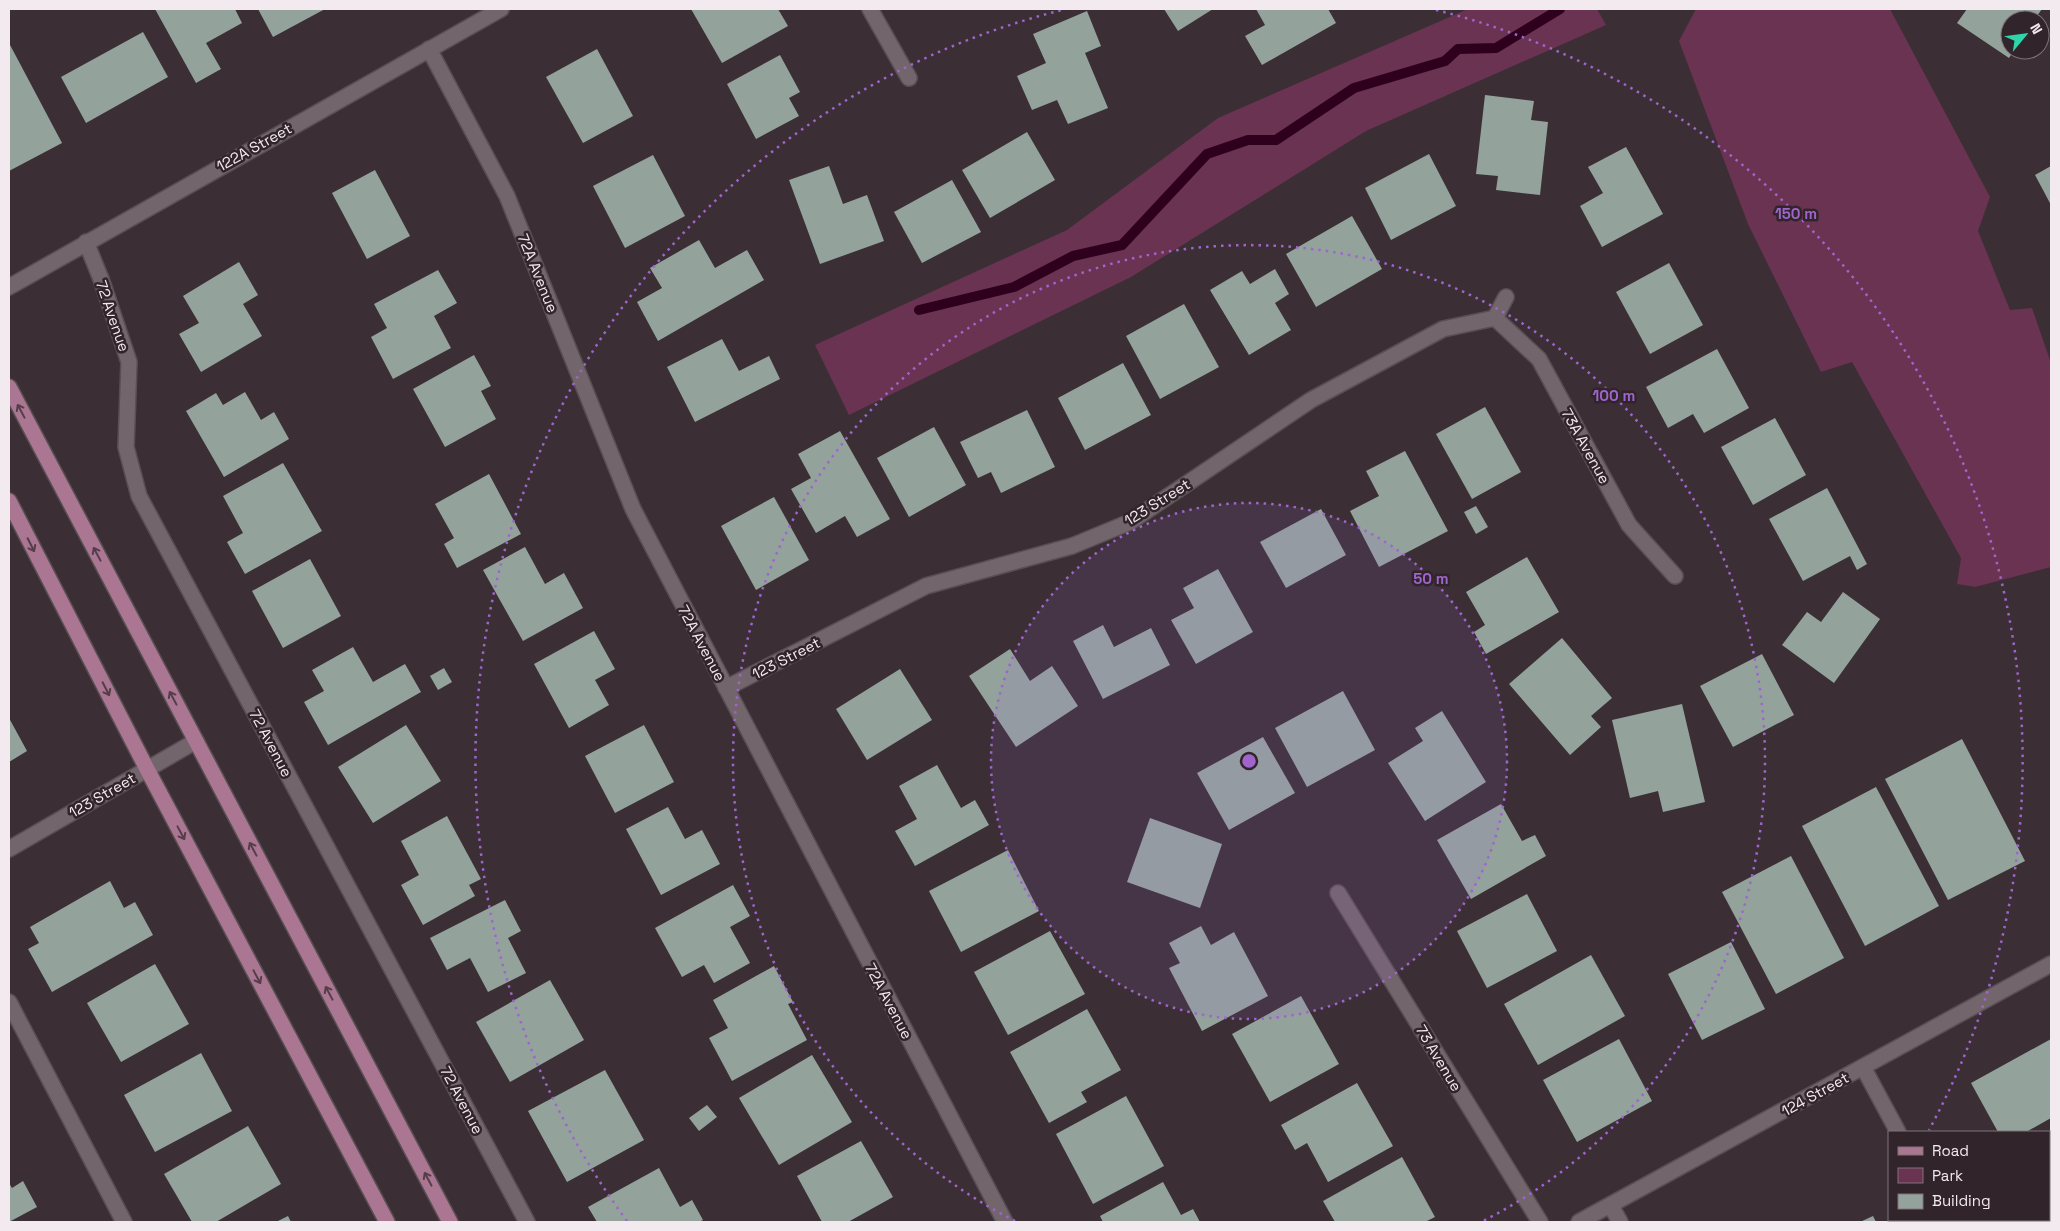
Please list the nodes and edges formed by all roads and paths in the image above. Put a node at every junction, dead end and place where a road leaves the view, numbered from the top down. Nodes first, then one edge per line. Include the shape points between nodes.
1 (501, 9) edge
2 (870, 9) edge
3 (429, 49) junction
4 (909, 78) dead end
5 (86, 242) junction
6 (9, 287) edge
7 (1506, 297) dead end
8 (1495, 318) junction
9 (9, 387) edge
10 (9, 501) edge
11 (1675, 576) dead end
12 (726, 688) junction
13 (196, 741) junction
14 (147, 769) junction
15 (9, 850) edge
16 (1338, 893) dead end
17 (2051, 964) edge
18 (9, 1002) edge
19 (1863, 1067) junction
20 (1897, 1131) edge
21 (1611, 1206) junction
22 (124, 1222) edge
23 (387, 1222) edge
24 (450, 1222) edge
25 (527, 1222) edge
26 (1005, 1222) edge
27 (1540, 1222) edge
28 (1579, 1222) edge
29 (1620, 1222) edge

1 - 3 street, 122A Street
2 - 4 street
3 - 5 street, 122A Street
3 - 12 street, 72A Avenue via 507,196 633,509
5 - 6 street, 122A Street
5 - 25 street, 72 Avenue via 129,362 126,447 138,496
7 - 8 street
8 - 11 street, 73A Avenue via 1539,359 1629,525
8 - 12 street, 123 Street via 1443,330 1310,400 1130,522 1072,546 926,586
13 -> 9 main road
10 -> 14 main road
12 - 26 street, 72A Avenue
13 - 14 street, 123 Street
24 -> 13 main road
14 - 15 street, 123 Street
14 -> 23 main road
16 - 27 street, 73 Avenue
17 - 19 street, 124 Street
18 - 22 street
19 - 20 street
19 - 21 street, 124 Street
21 - 28 street, 124 Street
21 - 29 street

